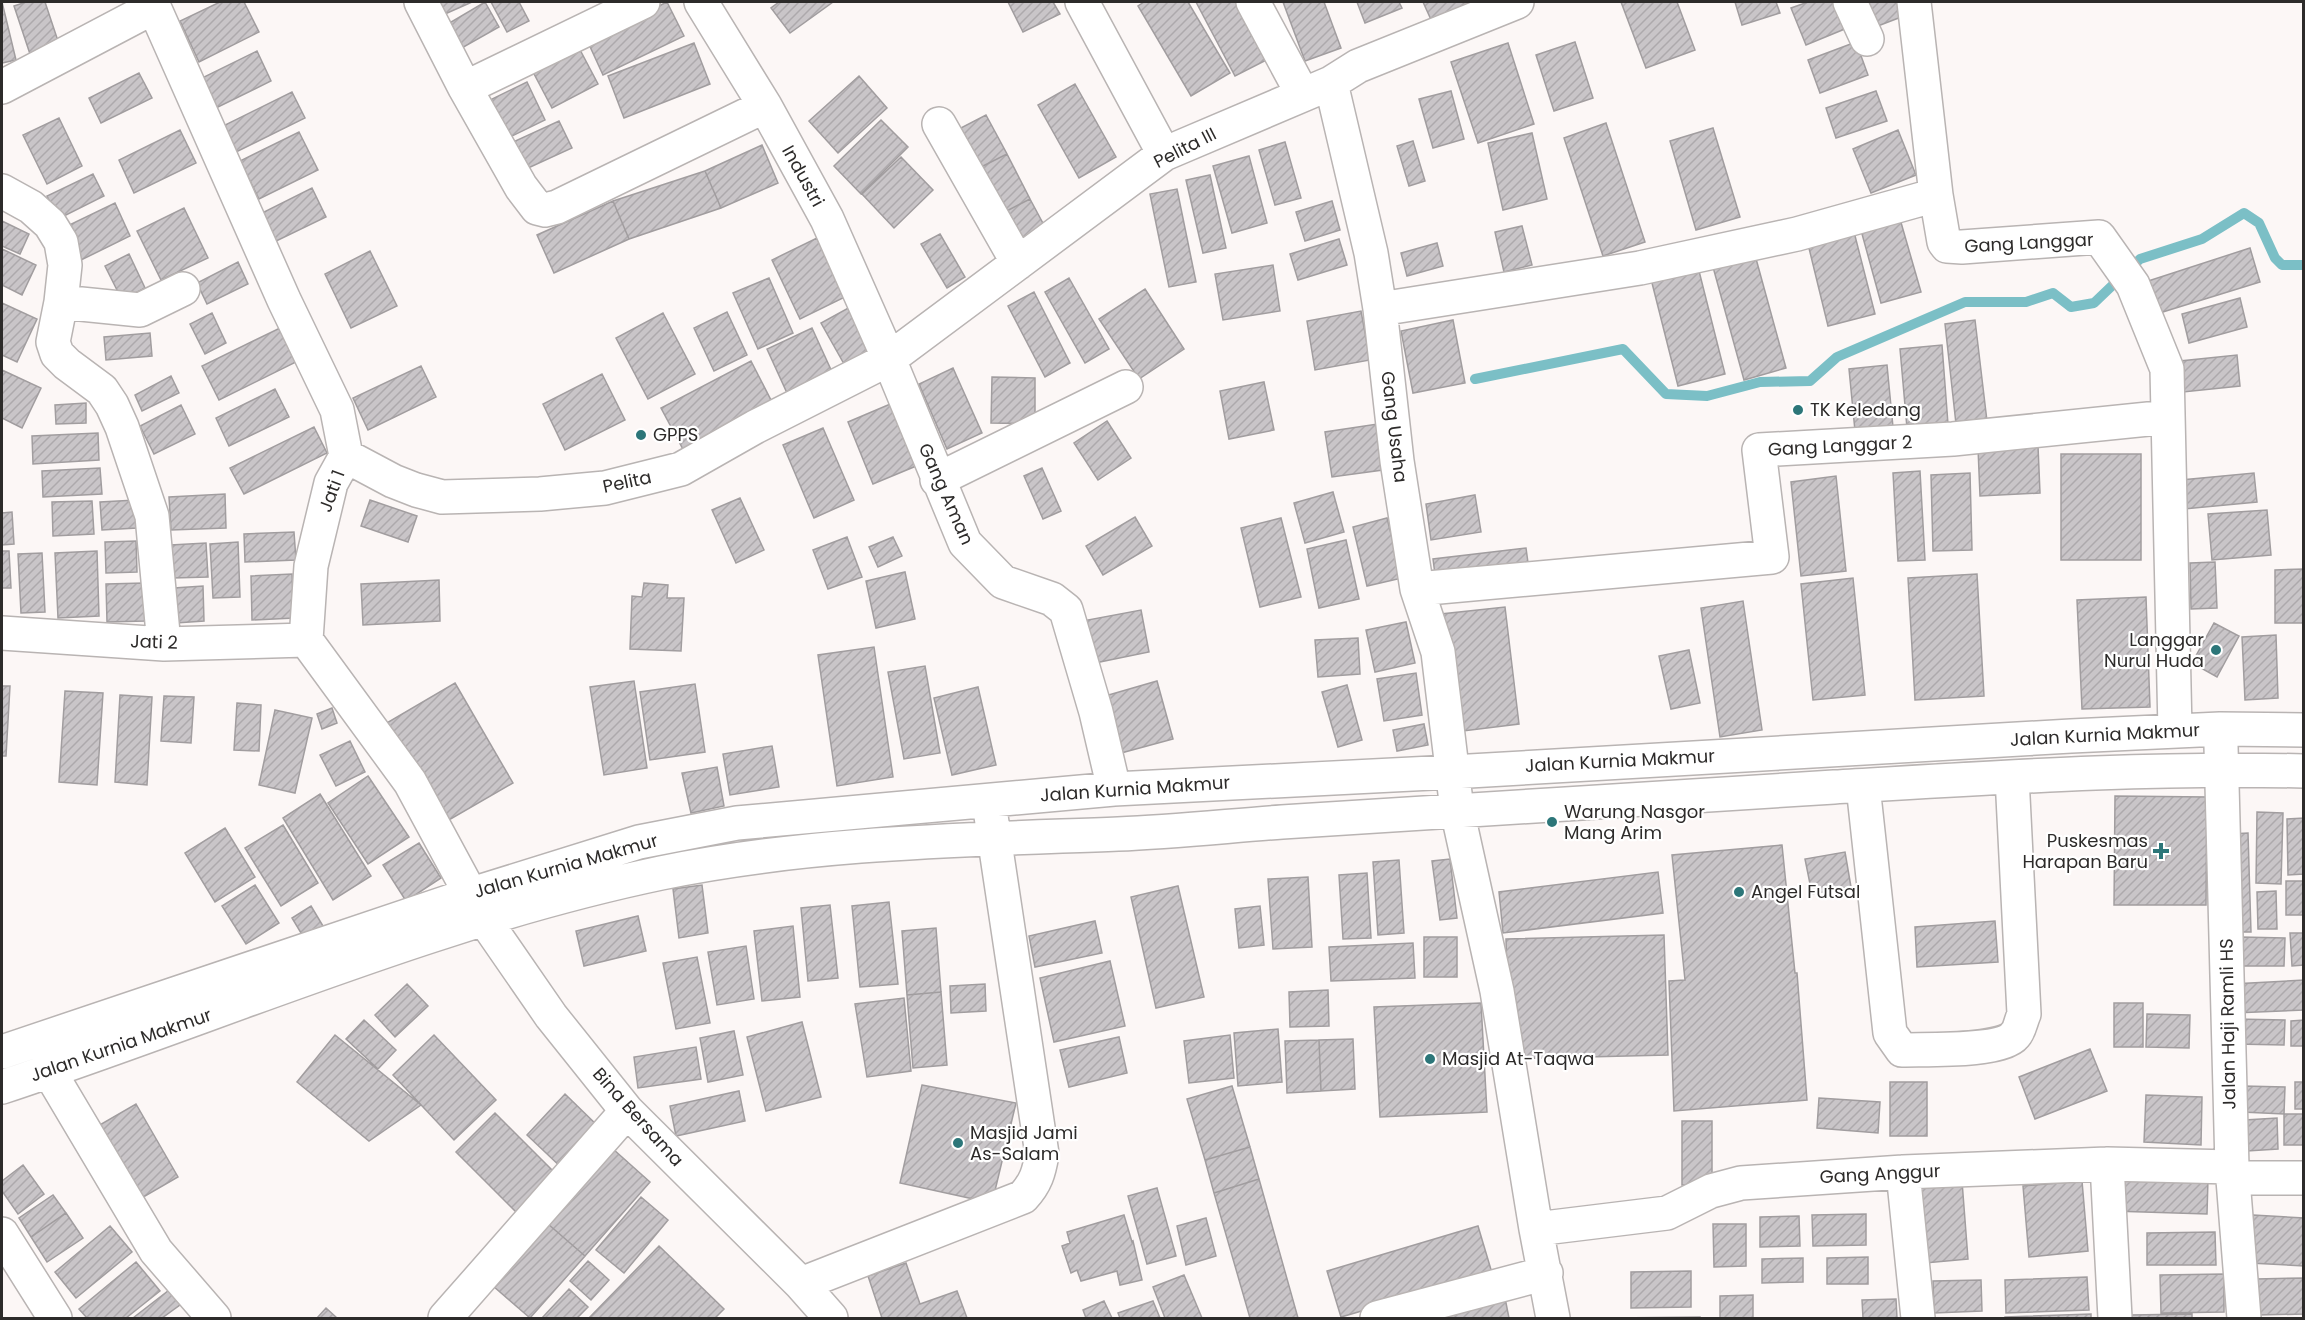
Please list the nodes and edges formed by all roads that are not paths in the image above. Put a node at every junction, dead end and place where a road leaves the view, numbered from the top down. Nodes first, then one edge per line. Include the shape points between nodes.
1 (421, 2) edge
2 (643, 2) edge
3 (701, 2) edge
4 (1082, 2) edge
5 (1253, 2) edge
6 (1517, 2) edge
7 (1850, 2) edge
8 (1914, 2) edge
9 (1867, 39) dead end
10 (2, 87) edge
11 (465, 88) junction
12 (1317, 89) junction
13 (765, 106) junction
14 (939, 124) dead end
15 (1164, 154) junction
16 (2, 191) edge
17 (1936, 195) junction
18 (1018, 263) junction
19 (183, 289) dead end
20 (62, 302) junction
21 (1380, 309) junction
22 (890, 359) junction
23 (1126, 387) dead end
24 (2168, 417) junction
25 (346, 456) junction
26 (937, 480) junction
27 (1417, 589) junction
28 (2, 633) edge
29 (306, 640) junction
30 (164, 644) junction
31 (2220, 729) junction
32 (2304, 730) edge
33 (2175, 731) junction
34 (2223, 769) junction
35 (2304, 771) edge
36 (1452, 772) junction
37 (2012, 777) junction
38 (1863, 786) junction
39 (1114, 789) junction
40 (988, 799) junction
41 (1457, 810) junction
42 (996, 837) junction
43 (478, 906) junction
44 (2, 1052) edge
45 (49, 1071) junction
46 (2, 1087) edge
47 (627, 1111) junction
48 (2107, 1164) junction
49 (1903, 1172) junction
50 (2232, 1173) junction
51 (2304, 1178) edge
52 (1536, 1228) junction
53 (2, 1234) edge
54 (1546, 1273) junction
55 (801, 1284) junction
56 (55, 1318) edge
57 (214, 1318) edge
58 (445, 1318) edge
59 (831, 1318) edge
60 (1377, 1318) edge
61 (1553, 1318) edge
62 (1918, 1318) edge
63 (2115, 1318) edge
64 (2244, 1318) edge

1 - 11 street
2 - 11 street
3 - 13 street, Industri
4 - 15 street
5 - 12 street, Gang Usaha
6 - 12 street, Pelita III via 1358,66
7 - 9 street
8 - 17 street, Gang Langgar
10 - 25 street, Jati 1 via 154,7 337,410
11 - 13 street via 522,187 537,208 545,210
12 - 15 street, Pelita III
12 - 21 street, Gang Usaha via 1366,231
13 - 22 street, Industri via 827,219
14 - 18 street
15 - 18 street, Pelita III
16 - 20 street via 31,207 50,224 61,242 65,265
17 - 21 street via 1797,234 1641,268
17 - 24 street, Gang Langgar via 1947,246 2100,237 2126,275 2167,369
18 - 22 street, Pelita III
19 - 20 street via 140,310
20 - 30 street via 53,342 57,354 102,390 112,405 152,516
21 - 27 street, Gang Usaha via 1397,461
22 - 25 street, Pelita via 681,469 606,488 442,497 393,481
22 - 26 street, Gang Aman
23 - 26 street
24 - 27 street, Gang Langgar 2 via 1953,439 1759,450 1772,557
24 - 33 street, Gang Langgar
25 - 29 street, Jati 1 via 331,483 311,566
26 - 39 street, Gang Aman via 965,543 980,560 1003,582 1052,599 1066,610
27 - 36 street, Gang Usaha via 1438,652
28 - 30 street, Jati 2
29 - 30 street, Jati 2
29 - 43 street via 410,782
31 - 32 street, Jalan Kurnia Makmur
31 - 33 street, Jalan Kurnia Makmur
31 - 34 street, Jalan Haji Ramli HS
33 - 36 street, Jalan Kurnia Makmur
34 - 35 street, Jalan Kurnia Makmur
34 - 37 street, Jalan Kurnia Makmur
34 - 50 street, Jalan Haji Ramli HS
36 - 39 street, Jalan Kurnia Makmur
36 - 41 street, Gang Usaha
37 - 38 street, Jalan Kurnia Makmur
37 - 38 street via 2024,1014 2016,1035 1998,1046 1902,1050 1890,1033
38 - 41 street, Jalan Kurnia Makmur
39 - 40 street, Jalan Kurnia Makmur
40 - 42 street
40 - 43 street, Jalan Kurnia Makmur via 737,823 639,842
41 - 42 street, Jalan Kurnia Makmur via 1124,834
41 - 52 street, Gang Usaha via 1497,991
42 - 43 street, Jalan Kurnia Makmur via 742,858
42 - 55 street via 1042,1154 1039,1174 1023,1197
43 - 44 street, Jalan Kurnia Makmur
43 - 45 street, Jalan Kurnia Makmur via 276,990
43 - 47 street, Bina Bersama via 551,1016
45 - 46 street, Jalan Kurnia Makmur
45 - 57 street via 156,1251
47 - 55 street, Bina Bersama
47 - 58 street
48 - 49 street, Gang Anggur
48 - 50 street, Gang Anggur
48 - 63 street
49 - 52 street, Gang Anggur via 1741,1183 1712,1191 1667,1213
49 - 62 street
50 - 51 street, Gang Anggur
50 - 64 street, Jalan Haji Ramli HS
52 - 54 street, Gang Usaha
53 - 56 street
54 - 60 street
54 - 61 street, Gang Usaha
55 - 59 street, Bina Bersama

